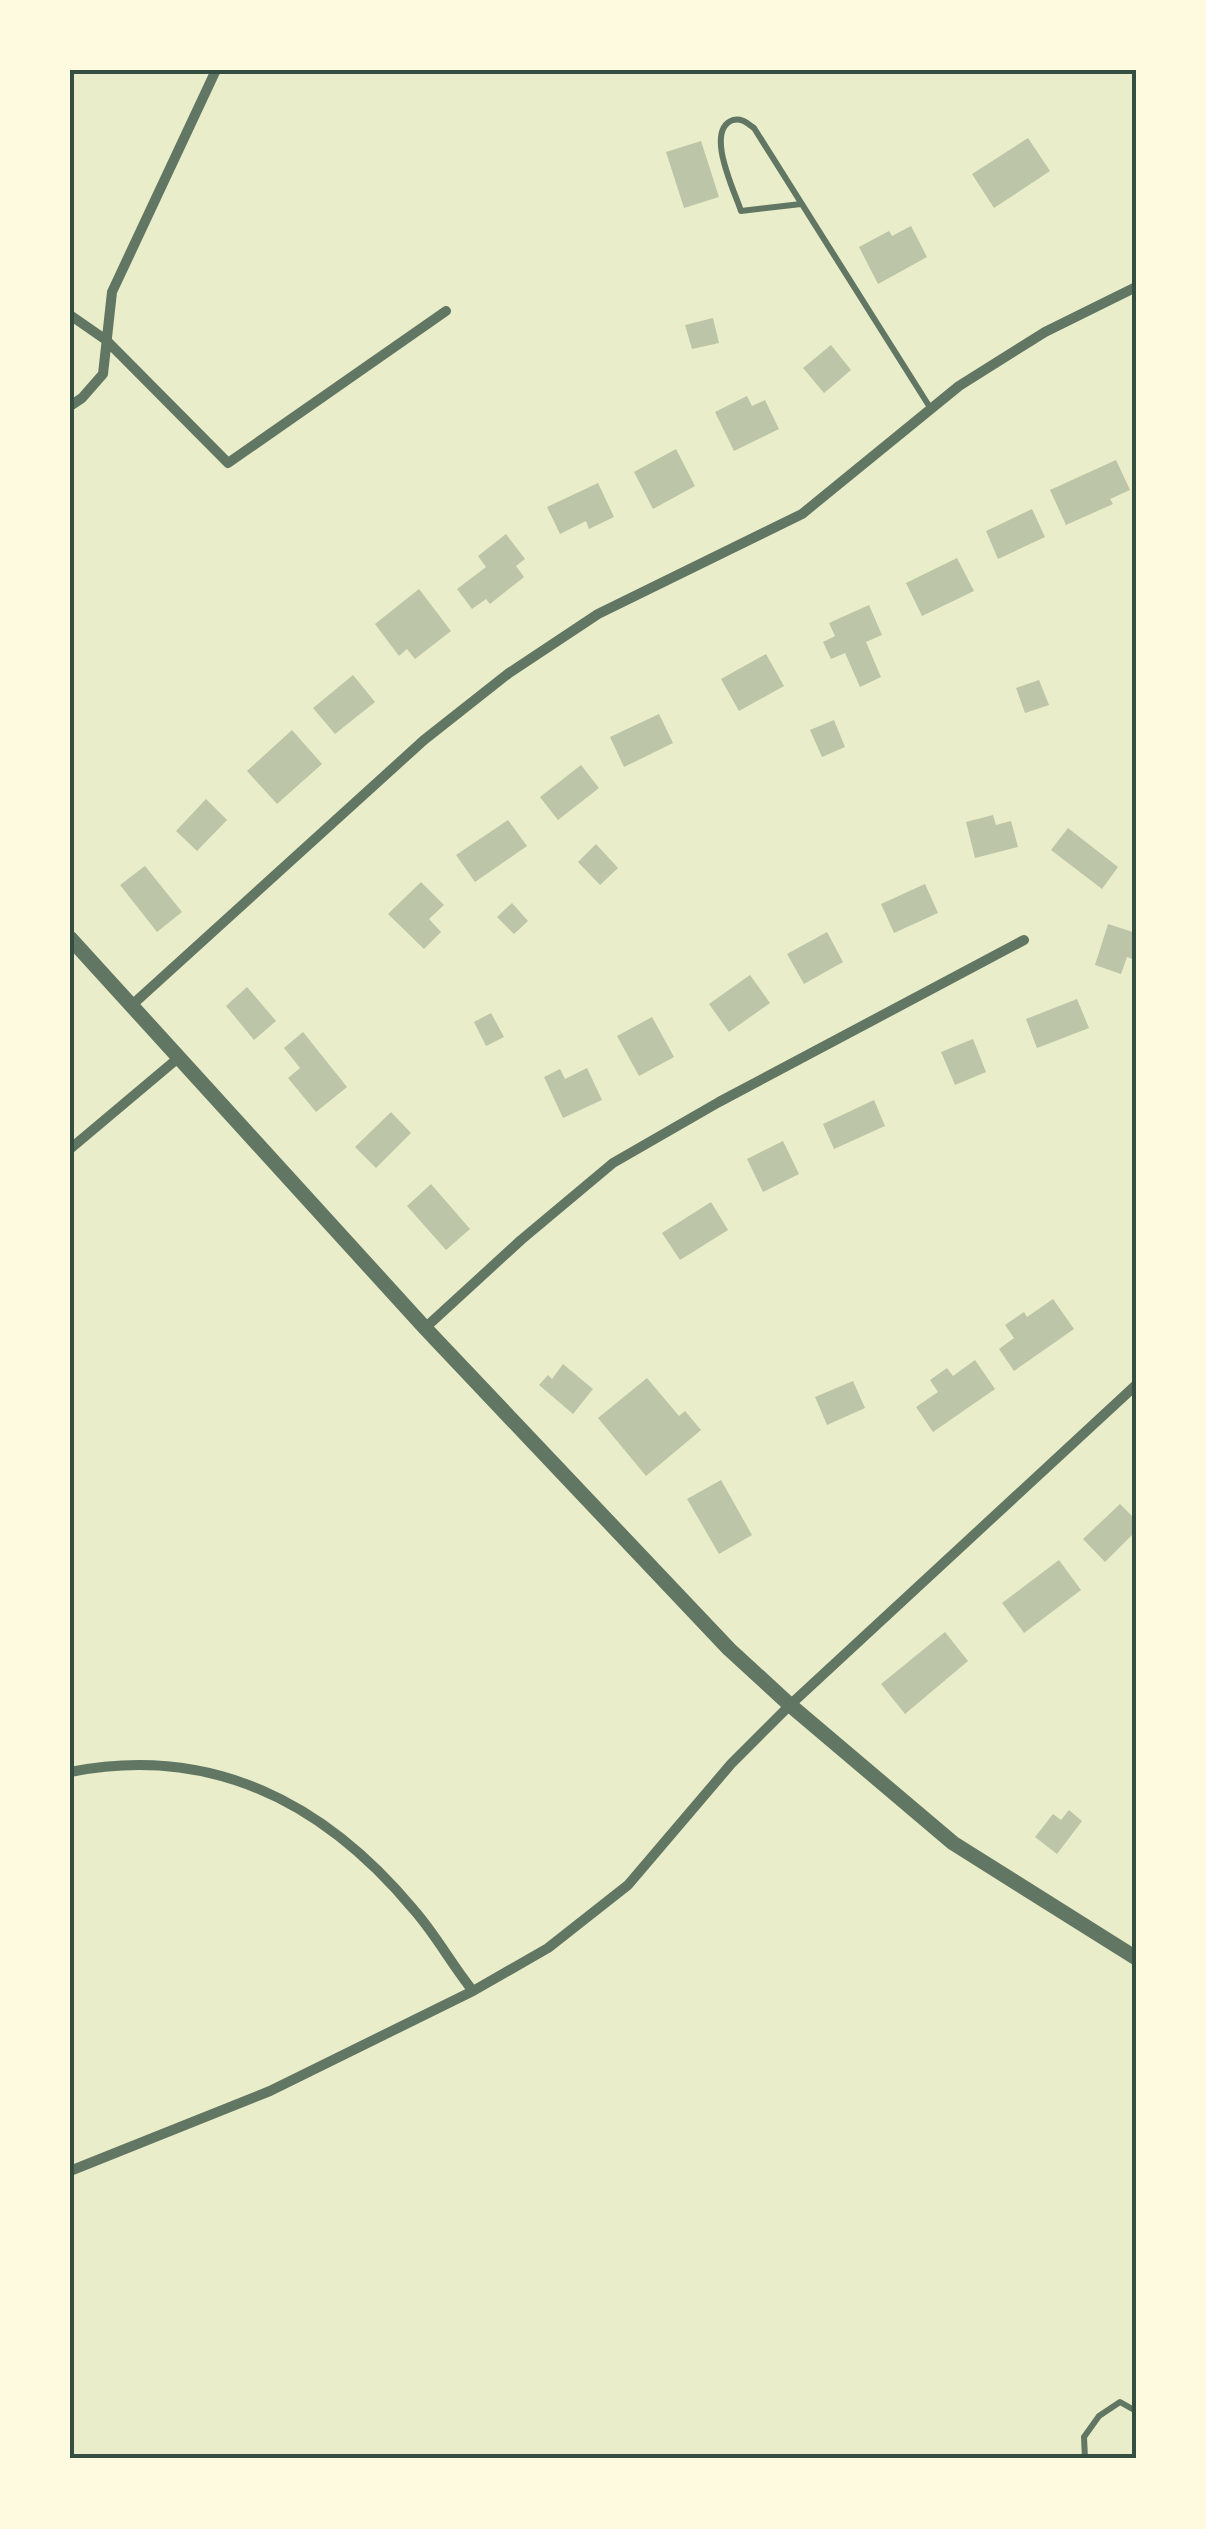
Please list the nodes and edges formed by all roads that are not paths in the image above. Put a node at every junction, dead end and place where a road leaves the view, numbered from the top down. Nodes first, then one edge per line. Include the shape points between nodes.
1 (216, 70) edge
2 (801, 204) junction
3 (1136, 288) edge
4 (446, 311) dead end
5 (70, 316) edge
6 (106, 340) junction
7 (70, 406) edge
8 (931, 410) junction
9 (70, 938) edge
10 (1024, 940) dead end
11 (132, 1005) junction
12 (177, 1059) junction
13 (70, 1149) edge
14 (425, 1328) junction
15 (1136, 1385) edge
16 (790, 1705) junction
17 (70, 1772) edge
18 (1136, 1958) edge
19 (473, 1991) junction
20 (70, 2171) edge
21 (1136, 2411) edge
22 (1085, 2459) edge

1 - 6 street via 112,292
2 - 2 lane via 741,211 719,142 726,124 744,120 754,128
2 - 8 lane
3 - 8 street via 1045,332
4 - 6 street via 228,463
5 - 6 street
6 - 7 street via 103,374
8 - 11 street via 802,514 598,614 510,673 424,740
9 - 11 street
10 - 14 street via 613,1163
11 - 12 street
12 - 13 street
12 - 14 street
14 - 16 street
15 - 16 street
16 - 18 street via 953,1843
16 - 19 street via 628,1885 548,1948
17 - 19 street via 142,1764 196,1768 256,1786 324,1823 370,1860
19 - 20 street via 270,2091
21 - 22 lane via 1120,2402 1099,2416 1084,2437

